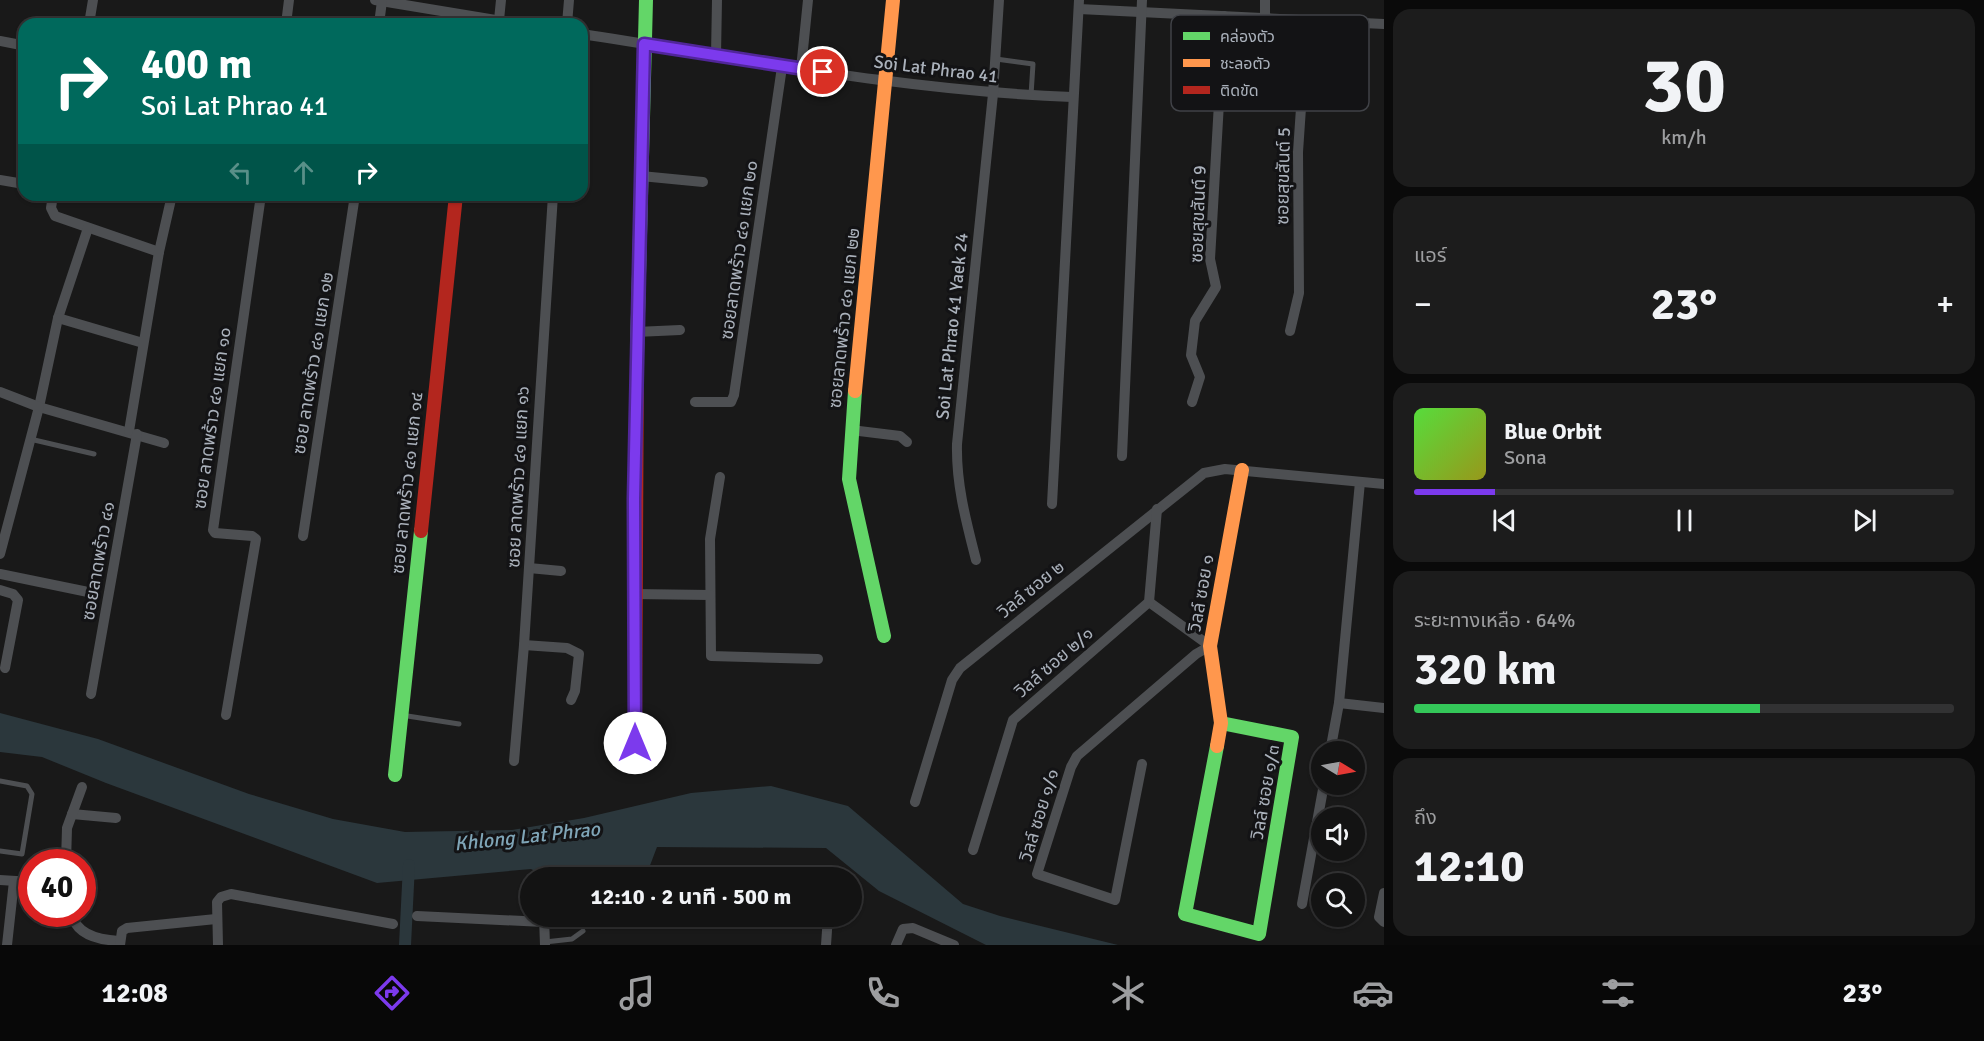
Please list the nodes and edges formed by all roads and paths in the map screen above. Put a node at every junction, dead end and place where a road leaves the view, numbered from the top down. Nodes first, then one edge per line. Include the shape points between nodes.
1 (93, 0) edge
2 (289, 0) edge
3 (501, 0) edge
4 (569, 0) edge
5 (645, 0) edge
6 (717, 0) edge
7 (808, 0) edge
8 (893, 0) edge
9 (999, 0) edge
10 (1142, 0) edge
11 (379, 1) edge
12 (1079, 5) edge
13 (1141, 12) junction
14 (1203, 15) edge
15 (90, 18) edge
16 (287, 18) edge
17 (379, 18) edge
18 (464, 18) edge
19 (499, 18) edge
20 (568, 18) edge
21 (1369, 23) edge
22 (1384, 24) edge
23 (588, 35) edge
24 (0, 40) edge
25 (18, 44) edge
26 (644, 44) junction
27 (716, 55) junction
28 (996, 59) junction
29 (782, 67) junction
30 (801, 69) junction
31 (886, 80) junction
32 (993, 94) junction
33 (1031, 95) junction
34 (1072, 97) junction
35 (1219, 111) edge
36 (1301, 111) edge
37 (642, 176) junction
38 (0, 180) edge
39 (703, 182) dead end
40 (18, 183) edge
41 (52, 201) edge
42 (171, 201) edge
43 (260, 201) edge
44 (354, 201) edge
45 (455, 201) edge
46 (553, 201) edge
47 (88, 228) junction
48 (159, 252) junction
49 (58, 318) junction
50 (680, 330) dead end
51 (1290, 331) dead end
52 (636, 332) junction
53 (143, 342) junction
54 (0, 392) edge
55 (695, 402) dead end
56 (1192, 402) dead end
57 (39, 407) junction
58 (851, 430) junction
59 (133, 433) junction
60 (30, 439) junction
61 (907, 442) dead end
62 (164, 443) dead end
63 (94, 454) dead end
64 (1122, 456) dead end
65 (1242, 470) junction
66 (720, 477) dead end
67 (1360, 482) junction
68 (1384, 484) edge
69 (1052, 504) dead end
70 (1157, 508) junction
71 (303, 536) dead end
72 (0, 554) edge
73 (976, 560) dead end
74 (529, 568) junction
75 (561, 571) dead end
76 (0, 574) edge
77 (0, 590) edge
78 (88, 592) dead end
79 (633, 594) junction
80 (710, 595) junction
81 (1149, 602) junction
82 (884, 636) dead end
83 (524, 645) junction
84 (1210, 646) junction
85 (819, 658) dead end
86 (5, 668) dead end
87 (91, 694) dead end
88 (571, 700) dead end
89 (1339, 703) junction
90 (1384, 708) edge
91 (401, 715) junction
92 (226, 716) dead end
93 (1221, 723) junction
94 (459, 724) dead end
95 (1332, 741) edge
96 (635, 743) dead end
97 (514, 761) dead end
98 (1142, 764) dead end
99 (395, 775) dead end
100 (0, 781) edge
101 (82, 787) dead end
102 (1322, 795) edge
103 (915, 802) dead end
104 (72, 814) junction
105 (116, 818) dead end
106 (66, 849) edge
107 (973, 850) dead end
108 (0, 851) edge
109 (0, 880) edge
110 (14, 881) junction
111 (18, 881) edge
112 (1384, 893) edge
113 (1302, 904) dead end
114 (417, 916) dead end
115 (520, 918) edge
116 (216, 919) junction
117 (1384, 922) edge
118 (393, 924) dead end
119 (79, 927) edge
120 (544, 927) edge
121 (827, 927) edge
122 (583, 932) dead end
123 (120, 943) edge
124 (544, 944) edge
125 (7, 945) edge
126 (218, 945) edge
127 (825, 945) edge
128 (896, 945) edge
129 (954, 945) edge

1 - 15 street
2 - 16 street
3 - 19 street
4 - 20 street
5 - 26 street
6 - 27 street
7 - 30 street
8 - 31 street, ซอยลาดพร้าว ๔๑ แยก ๒๒
9 - 28 street, Soi Lat Phrao 41 Yaek 24
10 - 13 street
11 - 17 street
11 - 18 street
12 - 13 street
12 - 34 street
13 - 14 street
13 - 64 street
21 - 22 street
23 - 26 street, Soi Lat Phrao 41
24 - 25 street
26 - 27 street, Soi Lat Phrao 41
26 - 37 street
27 - 29 street, Soi Lat Phrao 41
28 - 32 street, Soi Lat Phrao 41 Yaek 24
28 - 33 lane via 1034,64
29 - 30 street, Soi Lat Phrao 41
29 - 55 street, ซอยลาดพร้าว ๔๑ แยก ๒๐ via 734,395 730,402
30 - 31 street, Soi Lat Phrao 41
31 - 32 street, Soi Lat Phrao 41
31 - 58 street, ซอยลาดพร้าว ๔๑ แยก ๒๒
32 - 33 street, Soi Lat Phrao 41
32 - 73 street, Soi Lat Phrao 41 Yaek 24 via 956,468
33 - 34 street, Soi Lat Phrao 41
34 - 69 street
35 - 56 street, ซอยสุขสันต์ 9 via 1210,260 1216,287 1195,321 1191,355 1200,377
36 - 51 street, ซอยสุขสันต์ 5 via 1299,293
37 - 39 street
37 - 52 street
38 - 40 street
41 - 47 street via 55,216
42 - 48 street, ซอยลาดพร้าว ๔๑
43 - 92 street, ซอย ลาดพร้าว ๔๑ แยก ๑๐ via 213,530 256,539
44 - 71 street, ซอย ลาดพร้าว ๔๑ แยก ๑๒
45 - 91 street, ซอย ลาดพร้าว ๔๑ แยก ๑๔
46 - 74 street, ซอย ลาดพร้าว ๔๑ แยก ๑๖
47 - 48 street
47 - 49 street
48 - 53 street, ซอยลาดพร้าว ๔๑
49 - 53 street
49 - 57 street
50 - 52 street
52 - 79 street
53 - 59 street, ซอยลาดพร้าว ๔๑
54 - 57 street
57 - 59 street
57 - 60 street
58 - 61 street via 900,436
58 - 82 street, ซอยลาดพร้าว ๔๑ แยก ๒๒ via 849,479
59 - 62 street
59 - 87 street, ซอยลาดพร้าว ๔๑
60 - 63 lane
60 - 72 street
65 - 67 street, วิลล์ ซอย ๒
65 - 70 street, วิลล์ ซอย ๒ via 1204,473
65 - 84 street, วิลล์ ซอย ๑
66 - 80 street via 710,539
67 - 68 street, วิลล์ ซอย ๒
67 - 89 street
70 - 81 street
70 - 103 street, วิลล์ ซอย ๒ via 955,673
74 - 75 street
74 - 83 street, ซอย ลาดพร้าว ๔๑ แยก ๑๖
76 - 78 street
77 - 86 street via 18,600
79 - 80 street
79 - 96 street
80 - 85 street via 712,658
81 - 84 street
81 - 107 street, วิลล์ ซอย ๒/๑ via 1013,720
83 - 88 street via 567,648 579,654
83 - 97 street, ซอย ลาดพร้าว ๔๑ แยก ๑๖
84 - 93 street, วิลล์ ซอย ๑
84 - 98 street, วิลล์ ซอย ๑/๑ via 1077,756 1037,874 1115,900
89 - 90 street
89 - 95 street
91 - 94 lane
91 - 99 street, ซอย ลาดพร้าว ๔๑ แยก ๑๔
93 - 93 street, วิลล์ ซอย ๑/๓ via 1292,736 1259,934 1185,914
100 - 108 lane via 27,786 32,794 22,854
101 - 104 street
102 - 113 street
104 - 105 street
104 - 106 street
109 - 110 street
110 - 111 street
110 - 125 street
112 - 117 street via 1379,917
114 - 115 street
116 - 118 street via 217,902 231,894
116 - 123 street via 127,928 122,931
116 - 126 street
119 - 123 street via 93,938
120 - 124 street
121 - 127 street
122 - 124 lane via 572,939
128 - 129 street via 900,932 913,928

